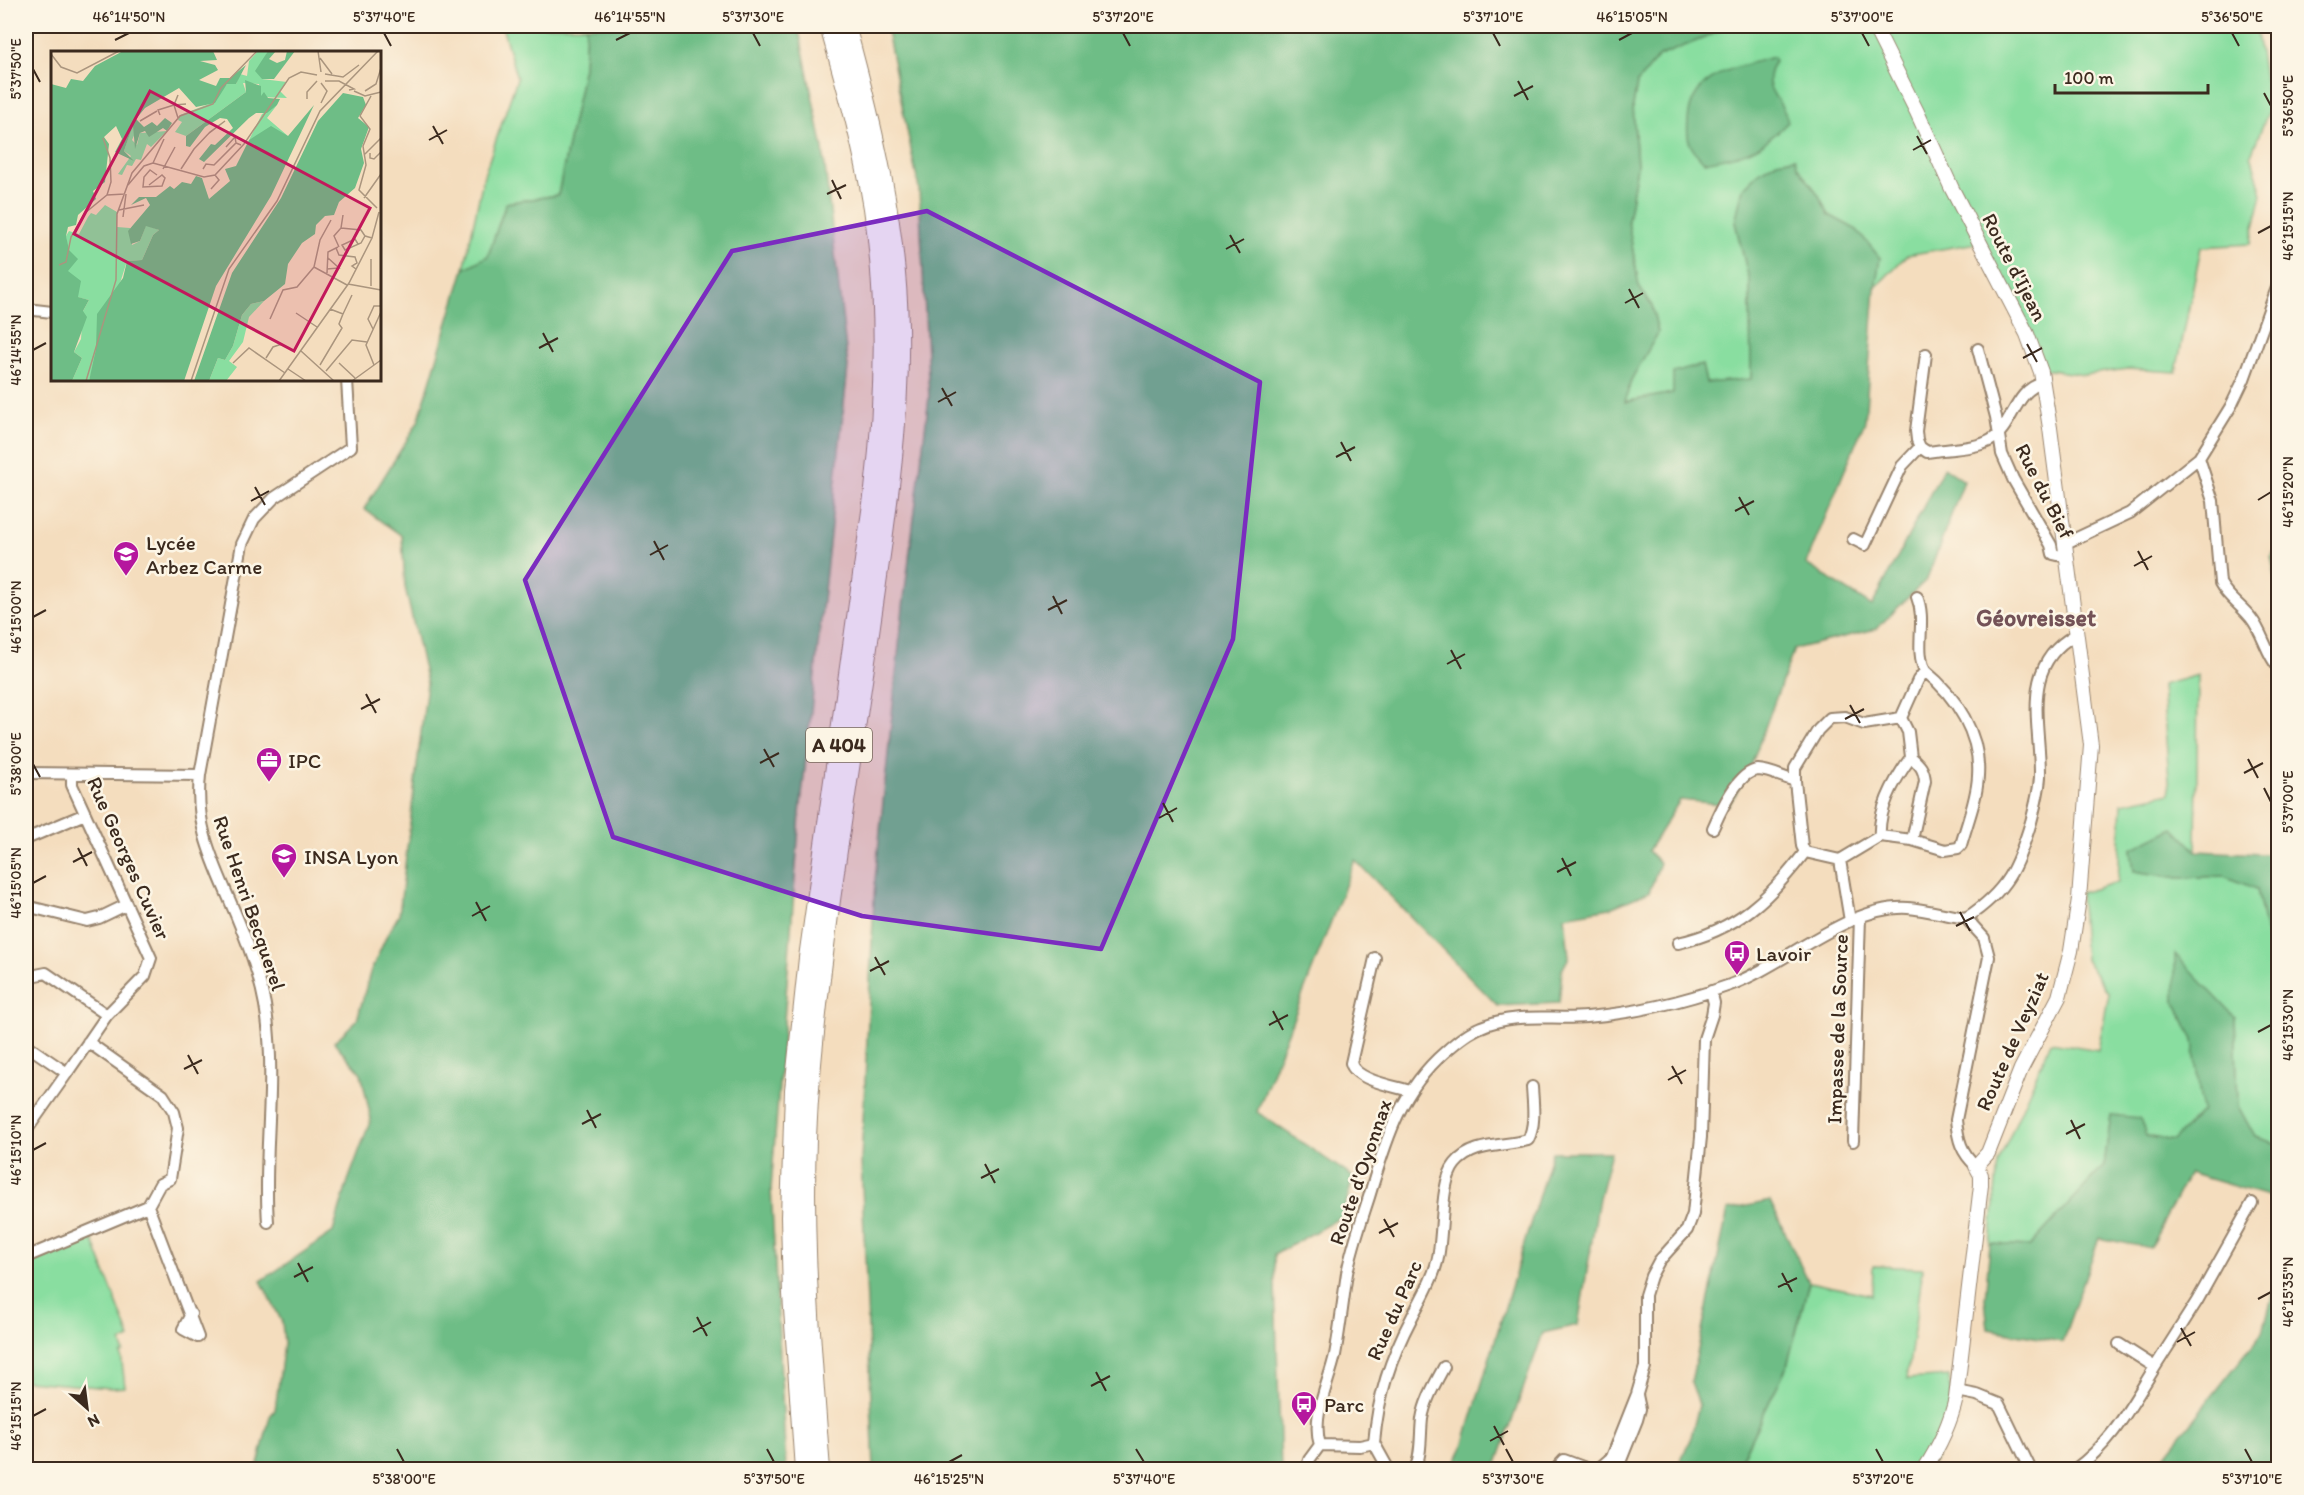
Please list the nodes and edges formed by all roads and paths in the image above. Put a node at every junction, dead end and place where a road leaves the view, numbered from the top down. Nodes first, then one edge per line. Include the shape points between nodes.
1 (830, 26) edge
2 (845, 26) edge
3 (1874, 26) edge
4 (2278, 285) edge
5 (26, 309) edge
6 (51, 312) edge
7 (1978, 349) dead end
8 (1926, 354) dead end
9 (347, 381) edge
10 (2043, 383) junction
11 (1998, 435) junction
12 (1920, 447) junction
13 (2199, 458) junction
14 (1853, 538) dead end
15 (2065, 551) junction
16 (1917, 597) dead end
17 (2075, 635) junction
18 (2278, 667) edge
19 (1925, 671) junction
20 (1901, 718) junction
21 (1911, 758) junction
22 (26, 773) edge
23 (72, 774) junction
24 (200, 775) junction
25 (1795, 782) junction
26 (85, 814) junction
27 (1713, 828) dead end
28 (1880, 836) junction
29 (26, 839) edge
30 (1912, 840) junction
31 (1805, 852) junction
32 (1840, 860) junction
33 (126, 904) junction
34 (26, 906) edge
35 (1966, 918) junction
36 (1855, 919) junction
37 (1678, 943) dead end
38 (1376, 958) dead end
39 (26, 977) edge
40 (1711, 991) junction
41 (107, 1015) junction
42 (88, 1042) junction
43 (26, 1045) edge
44 (67, 1073) junction
45 (1532, 1087) dead end
46 (1410, 1091) junction
47 (26, 1131) edge
48 (1853, 1142) dead end
49 (1976, 1166) junction
50 (2252, 1203) dead end
51 (148, 1206) junction
52 (268, 1222) dead end
53 (26, 1257) edge
54 (191, 1314) dead end
55 (2119, 1344) dead end
56 (1444, 1367) dead end
57 (2155, 1367) junction
58 (1957, 1391) junction
59 (1637, 1394) junction
60 (1374, 1443) junction
61 (1320, 1445) junction
62 (805, 1470) edge
63 (820, 1470) edge
64 (1306, 1470) edge
65 (1389, 1470) edge
66 (1415, 1470) edge
67 (1555, 1470) edge
68 (1591, 1470) edge
69 (1597, 1470) edge
70 (1617, 1470) edge
71 (1924, 1470) edge
72 (2031, 1470) edge
73 (2074, 1470) edge

1 - 62 highway, A 404 via 873,207 882,279 884,364 875,490 809,958 795,1090 793,1294
2 - 63 highway, A 404 via 887,206 896,284 898,358 887,504 809,1078 805,1215
3 - 10 street, Route d'Ijean via 2027,334
4 - 13 street via 2244,379
5 - 6 street
7 - 11 street, Rue du Bief
8 - 12 street via 1916,431
9 - 24 street, Rue Henri Becquerel via 351,447 274,498 254,519 242,543
10 - 11 street, Rue du Bief via 2031,388 2018,402
10 - 15 street, Route d'Ijean
11 - 12 street via 1979,445 1927,452
11 - 15 street, Rue du Bief via 2013,479 2051,552
12 - 14 street via 1902,466 1865,544
13 - 15 street via 2130,513
13 - 18 street via 2213,501 2220,583 2252,619
15 - 17 street, Route de Veyziat
16 - 19 street via 1922,610 1921,662
17 - 35 street via 2061,643 2038,680 2035,700 2039,786 2021,856 2006,883 1988,903
17 - 49 street, Route de Veyziat via 2091,745 2071,951 2059,997 2021,1069 1988,1153
19 - 20 street
19 - 30 street via 1941,684 1965,717 1976,748 1978,779 1958,848 1945,850
20 - 21 street via 1908,732
20 - 25 street via 1864,723 1845,717 1830,718 1795,768
21 - 28 street via 1890,791
21 - 30 street via 1921,766 1925,781
22 - 23 street
23 - 24 street
23 - 26 street, Rue Georges Cuvier via 72,785
24 - 52 street, Rue Henri Becquerel via 199,813 204,837 246,943 267,1017
25 - 27 street via 1760,770 1751,772 1724,803
25 - 31 street
26 - 29 street
26 - 33 street, Rue Georges Cuvier
28 - 30 street
28 - 32 street
31 - 32 street
31 - 37 street via 1762,902 1726,927
32 - 36 street, Impasse de la Source
33 - 34 street via 87,921
33 - 41 street, Rue Georges Cuvier via 149,952 150,964 145,976
35 - 36 street, Route d'Oyonnax via 1907,908 1883,910
35 - 49 street via 1984,938 1989,957 1956,1120 1958,1142
36 - 40 street, Route d'Oyonnax via 1752,975
36 - 48 street, Impasse de la Source
38 - 46 street via 1352,1068 1360,1076
39 - 41 street via 46,973
40 - 46 street, Route d'Oyonnax via 1616,1015 1529,1017 1491,1023 1454,1044
40 - 59 street via 1714,1003 1704,1039 1701,1137 1693,1214 1687,1230 1659,1261 1644,1294 1645,1367
41 - 42 street, Rue Georges Cuvier
42 - 44 street, Rue Georges Cuvier
42 - 51 street via 163,1095 174,1112 178,1128 170,1179 160,1184
43 - 44 street
44 - 47 street, Rue Georges Cuvier
45 - 60 street, Rue du Parc via 1531,1133 1527,1140 1481,1147 1454,1165 1446,1190 1437,1262 1388,1369 1377,1409
46 - 61 street, Route d'Oyonnax via 1381,1158 1348,1270 1335,1355 1317,1430
49 - 58 street via 1981,1185
50 - 57 street via 2197,1302
51 - 53 street
51 - 54 street
55 - 57 street
56 - 66 street via 1422,1418 1421,1455
57 - 73 street via 2110,1439
58 - 71 street via 1950,1422
58 - 72 street via 1999,1404
59 - 69 street via 1612,1457
59 - 70 street via 1640,1409
60 - 61 street
60 - 65 street
61 - 64 street, Route d'Oyonnax
67 - 68 street via 1564,1460

